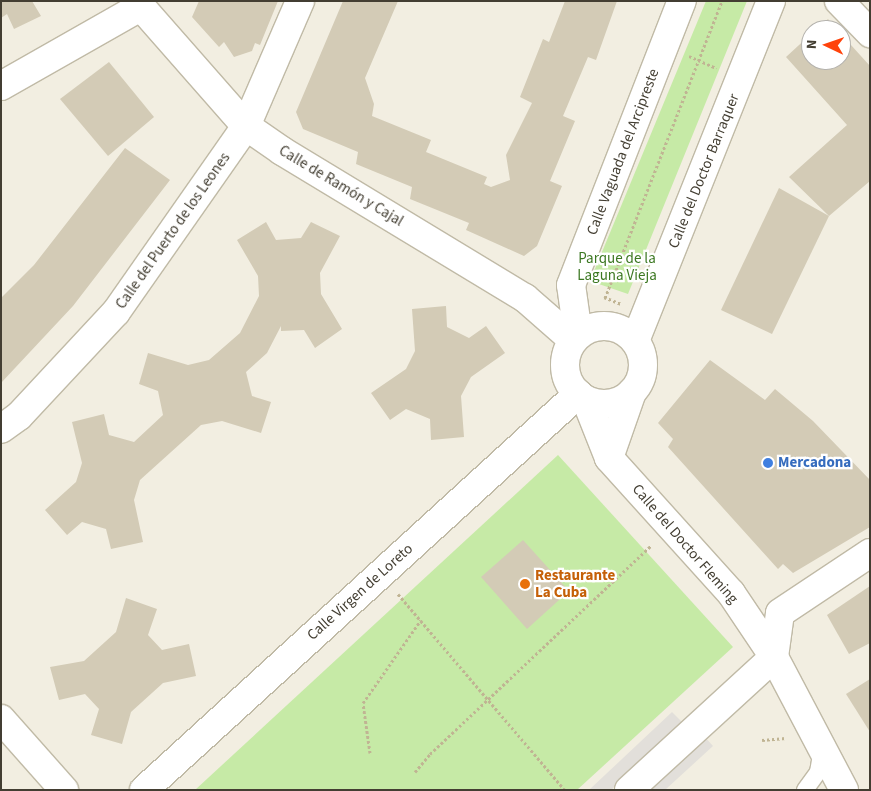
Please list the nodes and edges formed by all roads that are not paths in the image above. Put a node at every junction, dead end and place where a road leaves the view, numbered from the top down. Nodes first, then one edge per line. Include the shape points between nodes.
1 (300, 1) edge
2 (682, 1) edge
3 (771, 1) edge
4 (839, 1) edge
5 (138, 4) edge
6 (870, 33) edge
7 (1, 86) edge
8 (246, 126) junction
9 (576, 337) junction
10 (635, 341) junction
11 (632, 392) junction
12 (582, 397) junction
13 (1, 429) edge
14 (609, 458) junction
15 (870, 553) edge
16 (774, 657) junction
17 (1, 719) edge
18 (822, 747) junction
19 (64, 790) edge
20 (144, 790) edge
21 (629, 790) edge
22 (805, 790) edge
23 (844, 790) edge

1 - 8 street, Calle del Puerto de los Leones
2 - 9 street, Calle Vaguada del Arcipreste via 571,285
3 - 10 street, Calle del Doctor Barraquer
4 - 6 street
5 - 7 street
5 - 8 street, Calle de Ramón y Cajal
8 - 9 street, Calle de Ramón y Cajal via 525,298
8 - 13 street, Calle del Puerto de los Leones via 116,312 19,416
9 - 10 street via 598,326 608,325 618,328
9 - 12 street via 566,353 564,368 568,382
10 - 11 street via 643,361 642,373
11 - 12 street via 610,404
11 - 14 street
12 - 14 street, Calle del Doctor Fleming
12 - 20 street, Calle Virgen de Loreto via 380,574
14 - 16 street, Calle del Doctor Fleming via 731,593
15 - 16 street via 780,613
16 - 18 street, Calle del Doctor Fleming
16 - 21 street
17 - 19 street
18 - 22 lane via 818,772
18 - 23 street, Calle del Doctor Fleming

